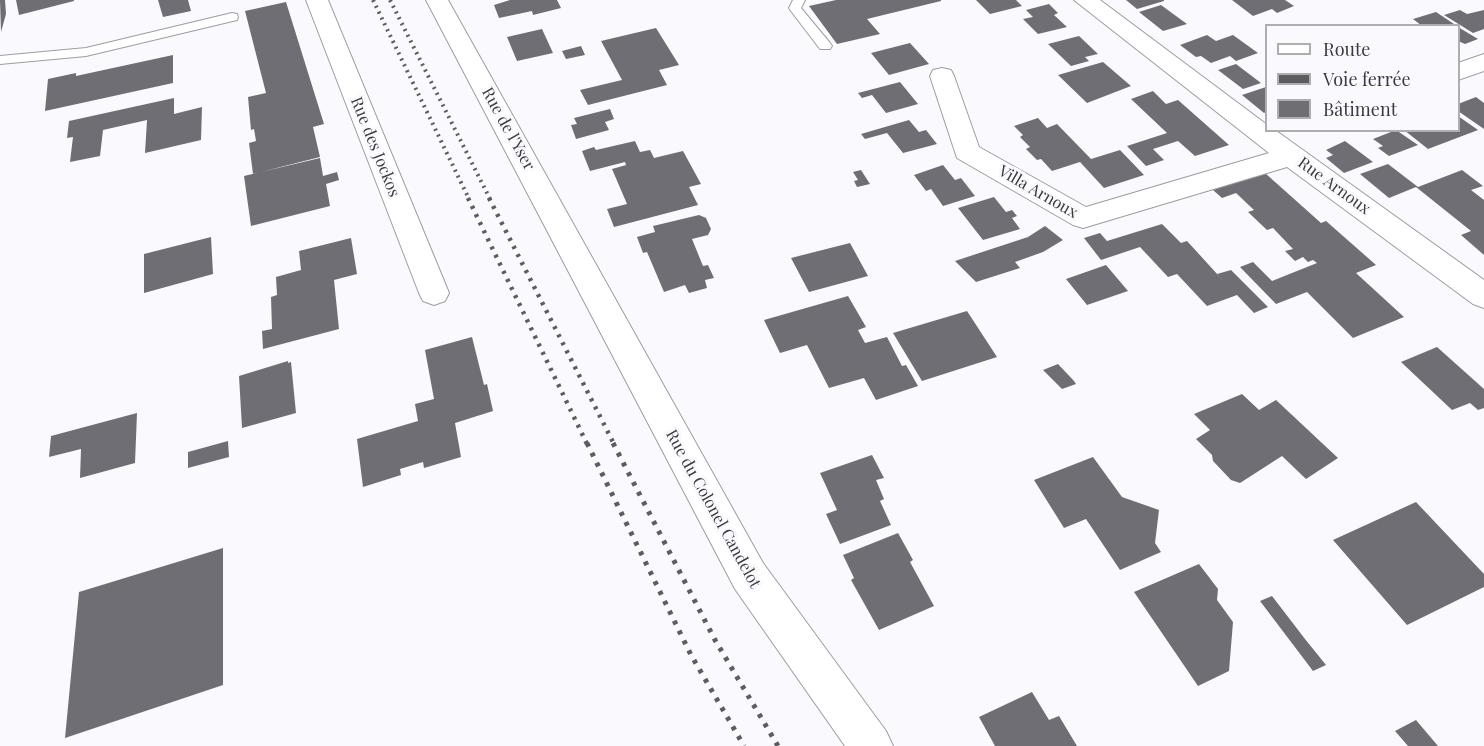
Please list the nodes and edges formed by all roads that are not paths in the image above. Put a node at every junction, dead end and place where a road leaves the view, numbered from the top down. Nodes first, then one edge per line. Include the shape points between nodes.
1 (317, 0) edge
2 (437, 0) edge
3 (799, 0) edge
4 (1085, 0) edge
5 (232, 17) dead end
6 (825, 46) dead end
7 (0, 60) edge
8 (1484, 62) edge
9 (1460, 71) edge
10 (942, 76) dead end
11 (1302, 132) edge
12 (1283, 150) junction
13 (578, 258) joint
14 (434, 293) dead end
15 (1484, 296) edge
16 (871, 746) edge

1 - 14 street, Rue des Jockos
2 - 13 street, Rue de l'Yser
3 - 6 lane via 795,8
4 - 12 street, Rue Arnoux
5 - 7 lane via 86,52
8 - 9 street
10 - 12 street, Villa Arnoux via 968,152 1083,218
11 - 12 street, Villa Arnoux
12 - 15 street, Rue Arnoux
13 - 16 street, Rue du Colonel Candelot via 749,576

